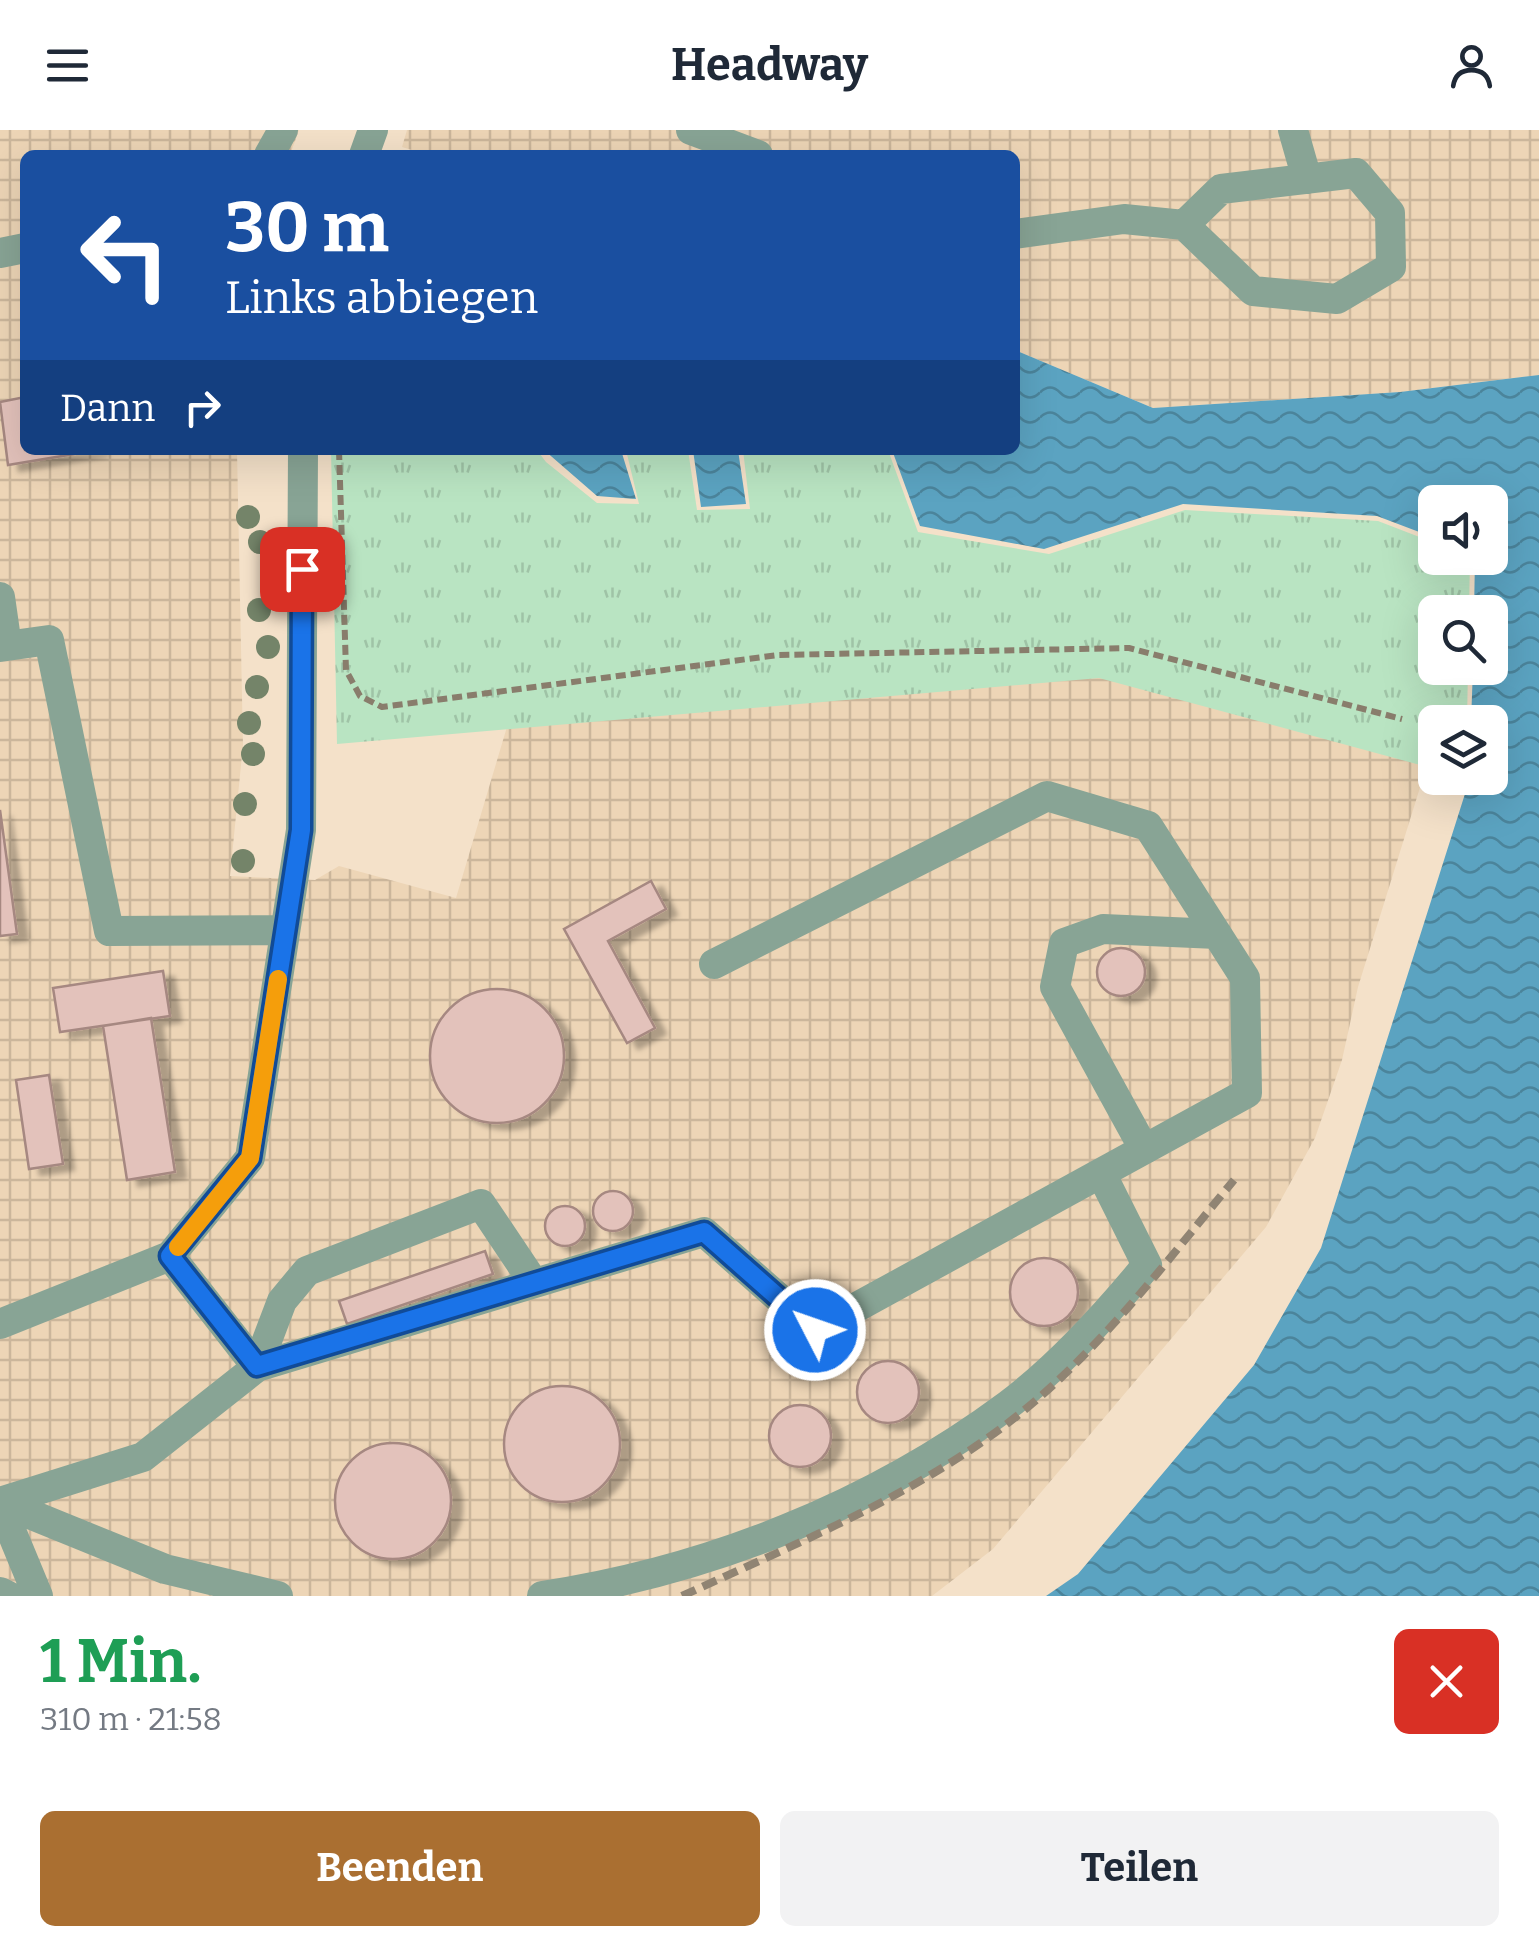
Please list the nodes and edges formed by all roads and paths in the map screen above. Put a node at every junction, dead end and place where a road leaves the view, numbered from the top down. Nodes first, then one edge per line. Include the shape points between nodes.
1 (691, 130) edge
2 (1293, 130) edge
3 (745, 150) edge
4 (1307, 178) junction
5 (1184, 225) junction
6 (1020, 233) edge
7 (303, 455) edge
8 (339, 455) edge
9 (0, 597) edge
10 (4, 647) edge
11 (1402, 720) dead end
12 (286, 930) junction
13 (1217, 934) junction
14 (714, 964) dead end
15 (1144, 1149) junction
16 (1101, 1173) junction
17 (170, 1256) junction
18 (534, 1283) junction
19 (0, 1324) edge
20 (257, 1366) junction
21 (0, 1503) edge
22 (0, 1592) edge
23 (8, 1596) edge
24 (38, 1596) edge
25 (278, 1596) edge
26 (542, 1596) edge

1 - 3 street
2 - 4 street
4 - 5 street via 1221,188
4 - 5 street via 1356,173 1390,213 1392,267 1338,299 1254,291
5 - 6 street via 1124,220
7 - 12 street via 301,830
8 - 11 path via 346,670 360,696 382,707 778,654 1128,648
9 - 10 street
10 - 12 street via 49,640 110,931
12 - 17 street via 250,1158
13 - 14 street via 1148,826 1047,796
13 - 15 street via 1245,978 1247,1093
13 - 15 street via 1103,928 1064,943 1055,987
15 - 16 street
16 - 18 street via 815,1330 704,1232
16 - 26 street via 1147,1266 1106,1316 1009,1404 904,1471 784,1532 676,1567
17 - 19 street
17 - 20 street
18 - 20 street
18 - 20 street via 481,1204 308,1271 282,1301
20 - 21 street via 143,1457
21 - 24 street
21 - 25 street via 165,1569
22 - 23 street

